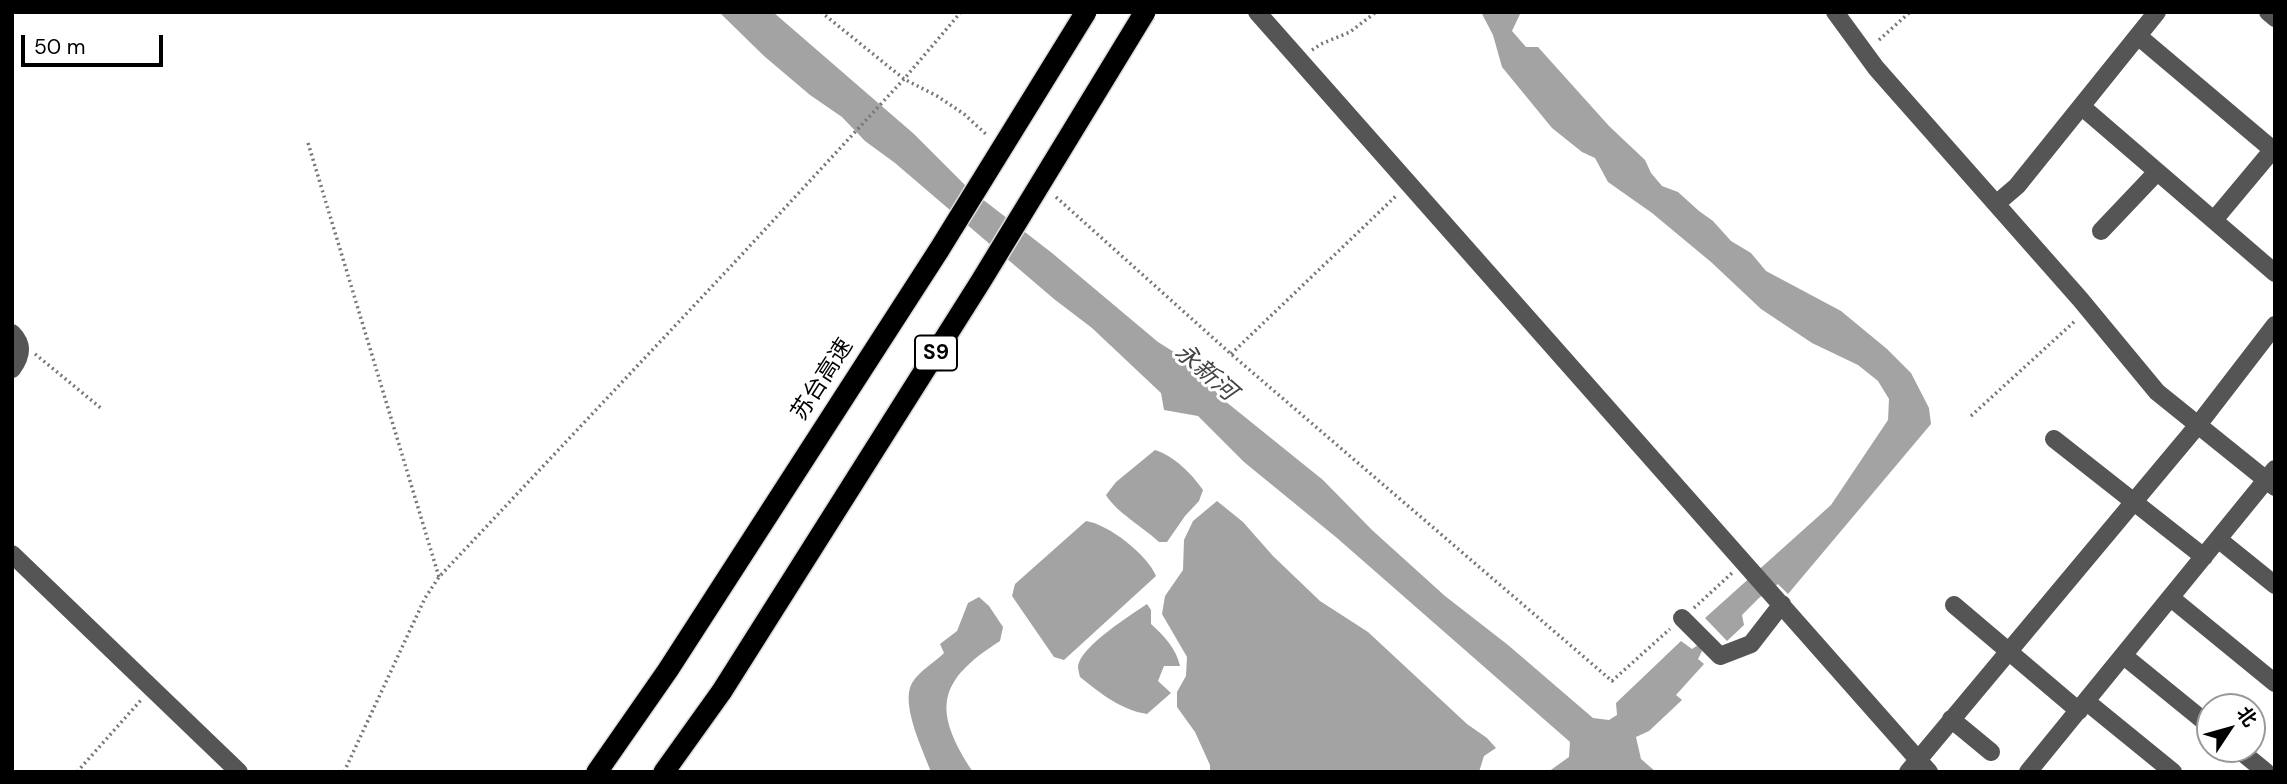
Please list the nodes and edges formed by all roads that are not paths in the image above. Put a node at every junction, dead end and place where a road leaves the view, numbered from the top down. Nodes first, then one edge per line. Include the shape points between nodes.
1 (1086, 12) edge
2 (1145, 12) edge
3 (1257, 12) edge
4 (1835, 12) edge
5 (2157, 12) edge
6 (2268, 12) edge
7 (2275, 18) edge
8 (2138, 36) junction
9 (2081, 107) junction
10 (2274, 149) edge
11 (2157, 172) junction
12 (1996, 204) junction
13 (2214, 220) junction
14 (2101, 231) dead end
15 (2275, 273) edge
16 (2275, 325) edge
17 (16, 340) edge
18 (12, 369) edge
19 (2198, 425) junction
20 (2054, 439) dead end
21 (2272, 479) edge
22 (2134, 502) junction
23 (2218, 539) junction
24 (12, 554) edge
25 (2204, 557) junction
26 (2275, 585) edge
27 (2171, 598) junction
28 (1782, 604) junction
29 (1954, 605) dead end
30 (1688, 623) road end
31 (2009, 651) junction
32 (2124, 656) junction
33 (2275, 683) edge
34 (2083, 706) junction
35 (2196, 715) edge
36 (1951, 719) junction
37 (1991, 752) dead end
38 (1918, 767) edge
39 (239, 772) edge
40 (597, 772) edge
41 (664, 772) edge
42 (2028, 772) edge
43 (2173, 772) edge

1 - 40 highway, 苏台高速 / S9, bridge via 939,250
2 - 41 highway, S9, bridge via 722,691
3 - 28 street
4 - 12 street via 1866,55
5 - 8 street
6 - 7 street
8 - 9 street
8 - 10 street
9 - 11 street
9 - 12 street via 2017,186
10 - 13 street
11 - 13 street
11 - 14 street
12 - 19 street via 2157,391
13 - 15 street
16 - 19 street
17 - 18 street via 20,359
19 - 21 street
19 - 22 street
20 - 22 street
21 - 23 street
22 - 25 street
22 - 31 street
23 - 25 street
23 - 26 street
24 - 39 street
25 - 27 street
27 - 32 street
27 - 33 street
28 - 30 street via 1751,644 1720,656
28 - 38 street
29 - 31 street
31 - 34 street
31 - 36 street
32 - 34 street
32 - 35 street
34 - 42 street
34 - 43 street
36 - 37 street
36 - 38 street

